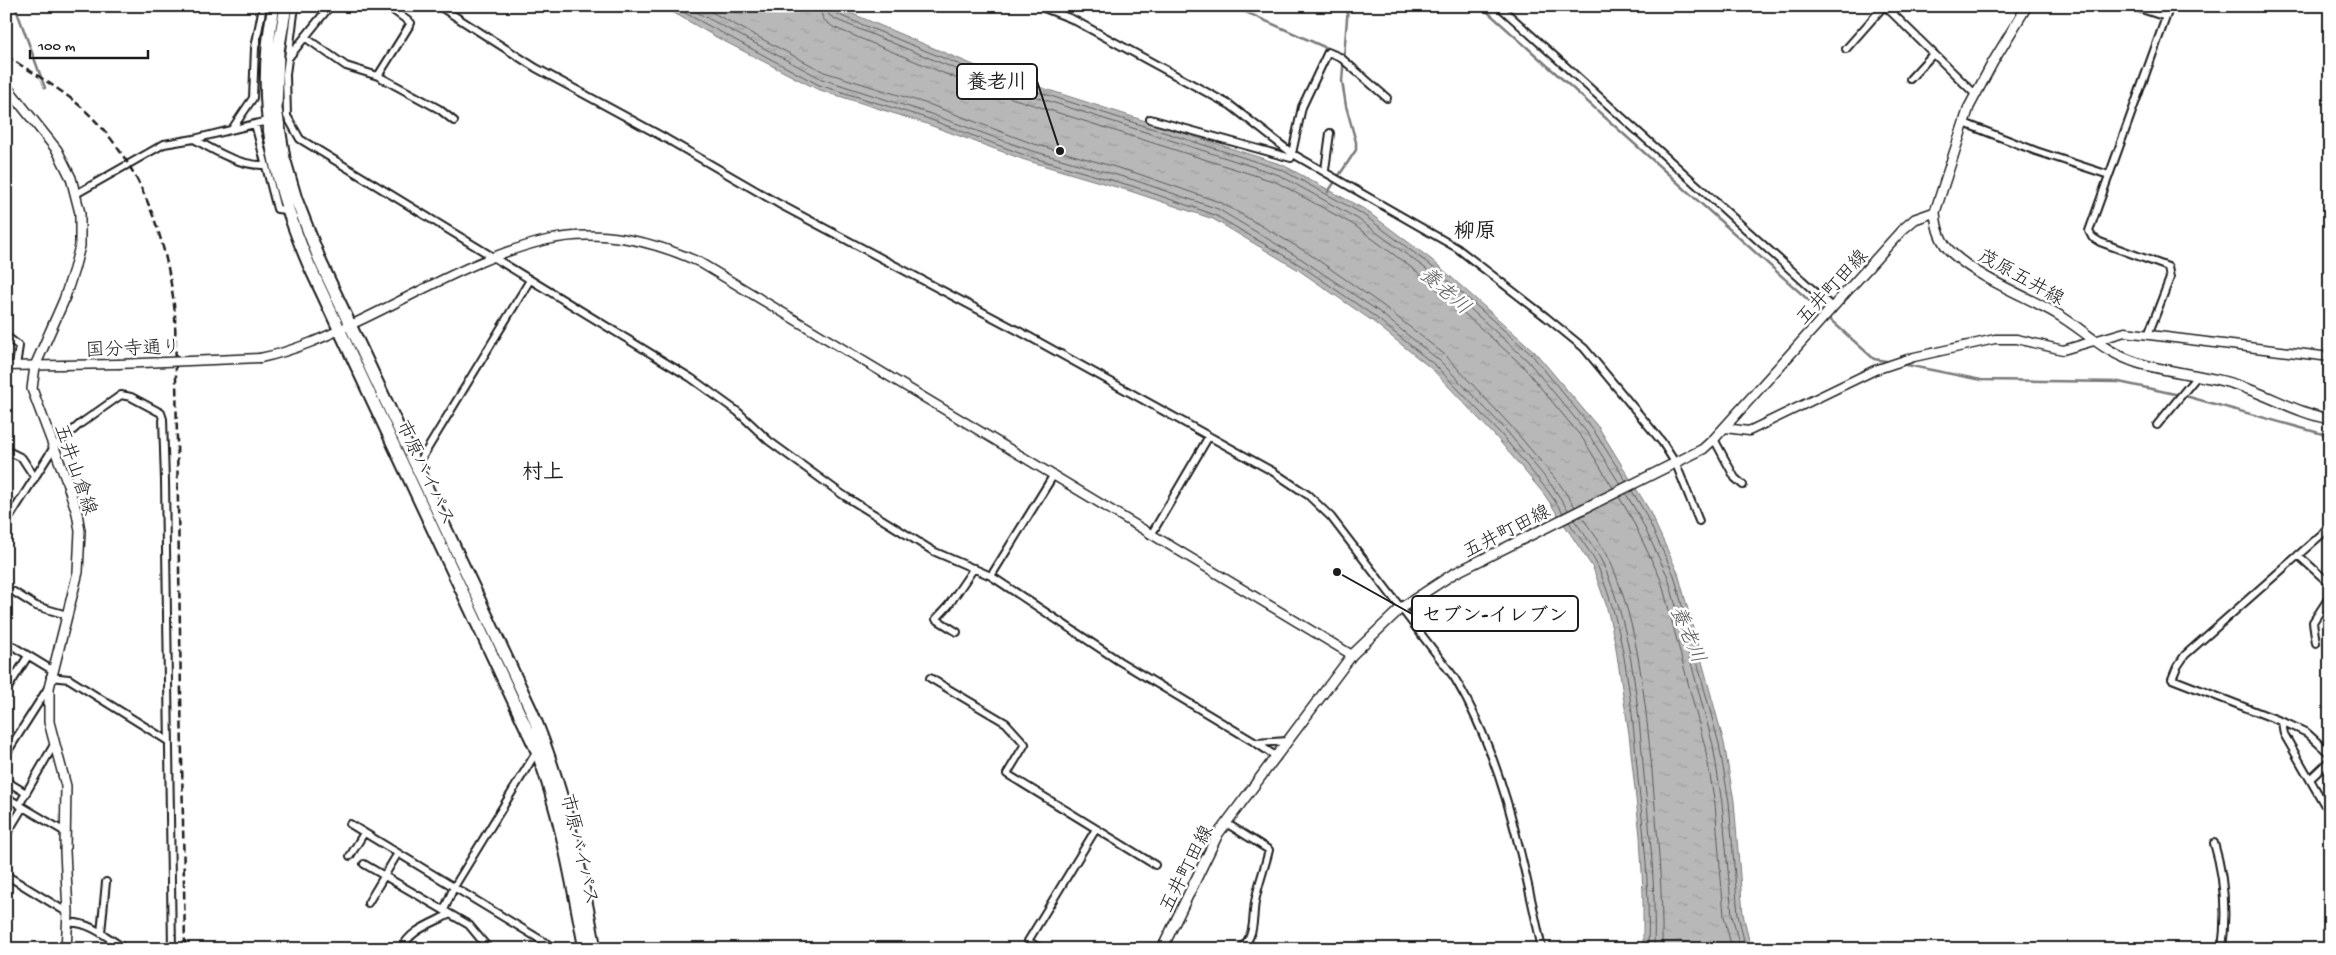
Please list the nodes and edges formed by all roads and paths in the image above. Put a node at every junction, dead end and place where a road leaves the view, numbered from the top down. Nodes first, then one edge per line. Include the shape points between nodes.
1 (263, 6) edge
2 (274, 6) edge
3 (286, 6) edge
4 (295, 6) edge
5 (330, 6) edge
6 (387, 6) edge
7 (439, 6) edge
8 (1039, 6) edge
9 (1499, 6) edge
10 (1884, 6) edge
11 (2027, 6) edge
12 (2132, 6) edge
13 (2170, 6) edge
14 (2166, 18) junction
15 (306, 38) junction
16 (1846, 49) dead end
17 (1934, 54) junction
18 (288, 57) junction
19 (378, 76) junction
20 (1910, 79) dead end
21 (7, 88) edge
22 (1975, 94) junction
23 (1387, 98) dead end
24 (1150, 119) dead end
25 (267, 121) junction
26 (454, 121) dead end
27 (1964, 123) junction
28 (255, 124) junction
29 (232, 129) junction
30 (1330, 133) dead end
31 (194, 139) junction
32 (1293, 154) junction
33 (264, 165) junction
34 (1325, 170) junction
35 (2110, 175) junction
36 (76, 194) junction
37 (286, 210) junction
38 (1935, 212) junction
39 (494, 257) junction
40 (530, 280) junction
41 (1833, 308) junction
42 (351, 324) junction
43 (340, 330) junction
44 (2148, 335) junction
45 (6, 336) edge
46 (2093, 341) junction
47 (2330, 357) edge
48 (6, 366) edge
49 (16, 366) junction
50 (35, 366) junction
51 (2198, 375) junction
52 (2330, 419) edge
53 (2157, 426) dead end
54 (1725, 428) junction
55 (1209, 436) junction
56 (1714, 440) junction
57 (54, 447) junction
58 (6, 450) edge
59 (1676, 464) junction
60 (417, 466) junction
61 (1053, 476) junction
62 (35, 478) junction
63 (1743, 485) dead end
64 (1699, 521) dead end
65 (6, 523) edge
66 (2330, 527) edge
67 (1151, 535) junction
68 (2298, 555) junction
69 (974, 568) junction
70 (991, 576) junction
71 (2330, 584) edge
72 (14, 592) dead end
73 (2330, 596) edge
74 (1401, 608) junction
75 (67, 615) junction
76 (957, 632) dead end
77 (6, 642) edge
78 (2316, 643) dead end
79 (1352, 655) junction
80 (28, 656) junction
81 (51, 674) junction
82 (930, 678) dead end
83 (49, 688) junction
84 (6, 691) edge
85 (2282, 722) junction
86 (168, 741) junction
87 (1288, 741) junction
88 (55, 743) junction
89 (1256, 743) junction
90 (536, 751) junction
91 (6, 754) edge
92 (2330, 754) edge
93 (1277, 757) junction
94 (2330, 760) edge
95 (2310, 779) junction
96 (6, 781) edge
97 (26, 793) junction
98 (6, 797) edge
99 (2324, 804) dead end
100 (21, 806) junction
101 (1226, 823) junction
102 (350, 824) dead end
103 (1096, 829) junction
104 (65, 832) junction
105 (364, 833) junction
106 (6, 834) edge
107 (2214, 843) dead end
108 (398, 853) junction
109 (350, 856) dead end
110 (364, 864) dead end
111 (1155, 865) dead end
112 (6, 876) edge
113 (385, 877) junction
114 (106, 882) dead end
115 (454, 887) junction
116 (368, 903) dead end
117 (446, 912) junction
118 (68, 913) junction
119 (68, 923) junction
120 (101, 933) junction
121 (1247, 942) junction
122 (554, 948) edge
123 (66, 949) edge
124 (125, 949) edge
125 (172, 949) edge
126 (402, 949) edge
127 (489, 949) edge
128 (585, 949) edge
129 (595, 949) edge
130 (1041, 949) edge
131 (1162, 949) edge
132 (1241, 949) edge
133 (1255, 949) edge
134 (1542, 949) edge
135 (2222, 949) edge

1 - 29 street via 255,48 253,98
2 - 25 highway, 市原バイパス via 265,80
3 - 42 highway, 市原バイパス via 276,83 276,109 284,158 311,240
4 - 18 street
5 - 15 street
6 - 19 street via 411,23
7 - 55 street via 536,68 779,204
8 - 32 street via 1072,19 1230,106
9 - 41 street
10 - 16 street
10 - 17 street
11 - 22 main road
12 - 14 street
13 - 14 street
14 - 35 street
15 - 18 street
15 - 19 street via 346,66
17 - 20 street
17 - 22 street
18 - 39 street via 287,116 300,138
19 - 26 street via 439,109
21 - 36 main road, 五井山倉線 via 48,136 65,164
22 - 27 main road
23 - 32 street via 1340,57 1328,52 1302,107
24 - 32 street via 1291,158
25 - 28 street
25 - 37 highway, 市原バイパス
27 - 35 street
27 - 38 main road
28 - 29 street
28 - 33 street
29 - 31 street
30 - 34 street
31 - 33 street via 221,154
31 - 36 street via 164,144
32 - 34 street
33 - 37 street via 277,209
34 - 59 street via 1457,248 1584,348 1662,442
35 - 44 street via 2089,232 2092,237 2168,268 2170,278
36 - 50 main road, 五井山倉線 via 81,230 75,264 64,300
37 - 43 highway, 市原バイパス
38 - 41 main road, 五井町田線 via 1915,219 1902,230
38 - 46 main road, 茂原五井線 via 1942,239 1952,253 1978,271 2059,315
39 - 40 street
39 - 42 street, 国分寺通り
39 - 61 street, 国分寺通り via 549,239 592,235 620,238 676,252 708,267
40 - 60 street
40 - 69 street via 691,378 843,495 933,551
41 - 54 main road, 五井町田線
42 - 43 street, 国分寺通り
42 - 60 highway, 市原バイパス
43 - 50 street, 国分寺通り, bridge via 294,349 260,358
43 - 90 highway, 市原バイパス
44 - 46 street via 2125,332
44 - 47 street
45 - 49 street via 19,346
46 - 51 main road, 茂原五井線 via 2139,363
46 - 54 street via 2062,350 2005,338 1954,347 1875,370 1749,431
48 - 49 street, 国分寺通り
49 - 50 street, 国分寺通り
50 - 57 main road, 五井山倉線 via 32,389
51 - 52 main road, 茂原五井線 via 2242,386 2304,413
51 - 53 street
54 - 56 main road, 五井町田線
55 - 67 street
55 - 74 street via 1272,470 1308,495 1331,517
56 - 59 main road, 五井町田線
56 - 63 street via 1735,478
57 - 62 street
57 - 75 main road, 五井山倉線 via 80,531 78,572
57 - 86 street via 121,395 161,413 166,490
58 - 62 street via 22,458
59 - 64 street
59 - 74 main road, 五井町田線 via 1453,574
60 - 129 highway, 市原バイパス via 551,758 576,847
61 - 67 street, 国分寺通り
61 - 70 street
62 - 65 street
66 - 68 street
67 - 79 street, 国分寺通り
68 - 71 street
68 - 85 street via 2185,655 2172,678
69 - 70 street
69 - 76 street via 936,619
70 - 89 street via 1120,662
72 - 75 street via 36,606
73 - 78 street via 2312,622
74 - 79 main road, 五井町田線
74 - 134 street via 1454,677 1480,728 1515,832
75 - 81 main road, 五井山倉線
77 - 80 street
79 - 87 main road, 五井町田線
80 - 81 street
80 - 84 street
81 - 83 main road, 五井山倉線
81 - 86 street via 69,679
82 - 103 street via 1006,723 1024,744 1007,774
83 - 88 main road, 五井山倉線 via 49,722
83 - 91 street
85 - 92 street via 2307,733
85 - 95 street via 2284,734
86 - 125 street
87 - 89 street
87 - 93 main road, 五井町田線
88 - 97 street
88 - 104 main road, 五井山倉線 via 66,786
89 - 93 street
90 - 115 street
90 - 128 highway, 市原バイパス via 566,847
93 - 101 main road, 五井町田線
94 - 95 street
95 - 99 street
96 - 97 street
97 - 100 street
98 - 100 street
100 - 104 street
100 - 106 street
101 - 121 street via 1269,850 1255,903 1255,923
101 - 131 main road, 五井町田線
102 - 105 street
103 - 111 street
103 - 130 street via 1028,940
104 - 118 main road, 五井山倉線
105 - 108 street
105 - 109 street
107 - 135 street via 2221,865 2226,916
108 - 113 street
108 - 115 street
110 - 113 street
112 - 118 street
113 - 116 street
113 - 117 street
114 - 120 street
115 - 117 street
115 - 122 street
117 - 126 street via 412,935
117 - 127 street via 474,929
118 - 119 main road, 五井山倉線
119 - 120 street via 79,922
119 - 123 main road, 五井山倉線
120 - 124 street
121 - 132 street
121 - 133 street

